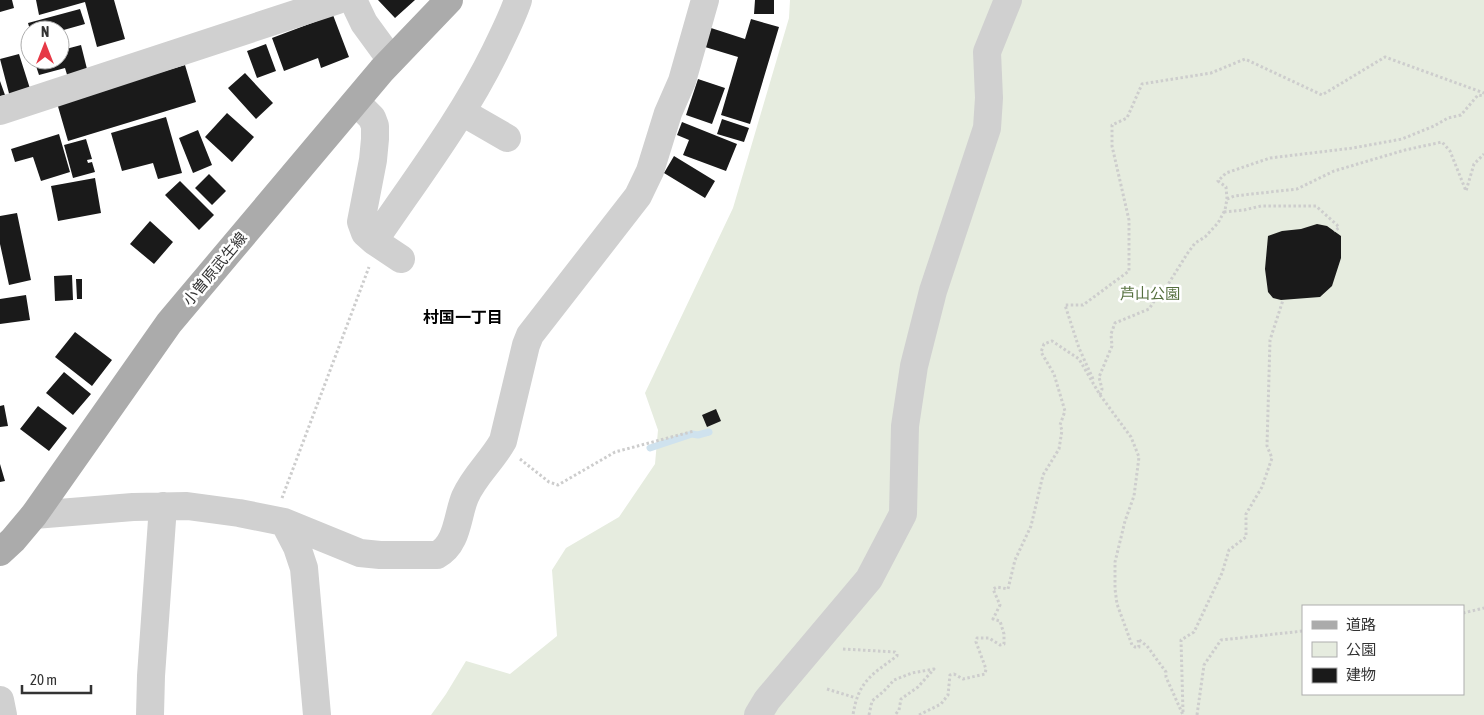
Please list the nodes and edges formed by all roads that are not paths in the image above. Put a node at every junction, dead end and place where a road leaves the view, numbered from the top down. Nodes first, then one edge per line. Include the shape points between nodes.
1 (338, 0) edge
2 (353, 0) edge
3 (449, 0) edge
4 (518, 0) edge
5 (705, 0) edge
6 (1008, 0) edge
7 (391, 60) junction
8 (356, 102) junction
9 (0, 111) edge
10 (462, 112) junction
11 (507, 138) dead end
12 (376, 242) junction
13 (401, 259) dead end
14 (163, 506) junction
15 (34, 515) junction
16 (279, 522) junction
17 (0, 552) edge
18 (0, 700) edge
19 (3, 715) edge
20 (150, 715) edge
21 (317, 715) edge
22 (758, 715) edge

1 - 9 street
2 - 7 street via 364,23
3 - 7 main road, 小曽原武生線
4 - 10 street via 513,16
5 - 16 street via 684,72 638,196 530,335 503,441 474,480 465,497 451,542 444,551 437,554 360,553
6 - 22 street via 987,52 987,128 933,291 914,366 905,426 903,514 869,579 767,700
7 - 8 main road, 小曽原武生線
8 - 12 street via 372,118 375,126 373,160 360,222 365,233
8 - 15 main road, 小曽原武生線 via 169,323
10 - 11 street
10 - 12 street
12 - 13 street
14 - 15 street
14 - 16 street via 209,508
14 - 20 street
15 - 17 main road, 小曽原武生線
16 - 21 street via 297,547 304,568
18 - 19 street

